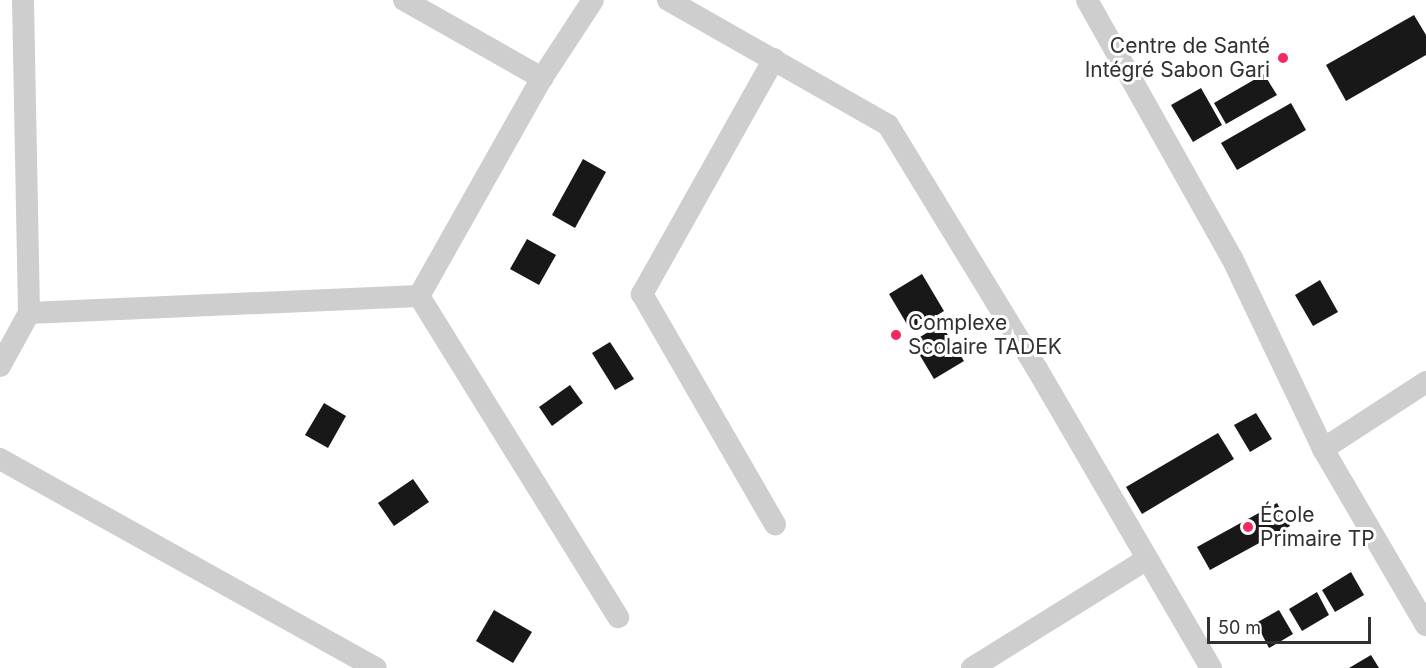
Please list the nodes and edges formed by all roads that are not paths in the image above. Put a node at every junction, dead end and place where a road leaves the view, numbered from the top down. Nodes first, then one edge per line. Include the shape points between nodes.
1 (23, 0) edge
2 (404, 0) edge
3 (593, 0) edge
4 (668, 0) edge
5 (1087, 0) edge
6 (774, 59) junction
7 (542, 78) junction
8 (419, 296) junction
9 (29, 313) junction
10 (0, 366) edge
11 (1426, 382) edge
12 (1323, 449) junction
13 (0, 459) edge
14 (775, 524) dead end
15 (1147, 559) junction
16 (618, 617) dead end
17 (1426, 625) edge
18 (376, 668) edge
19 (972, 668) edge
20 (1211, 668) edge

1 - 9 street
2 - 7 street
3 - 7 street
4 - 6 street
5 - 12 street via 1232,258
6 - 14 street via 642,294
6 - 15 street via 888,125
7 - 8 street
8 - 9 street
8 - 16 street
9 - 10 street
11 - 12 street
12 - 17 street
13 - 18 street
15 - 19 street
15 - 20 street

